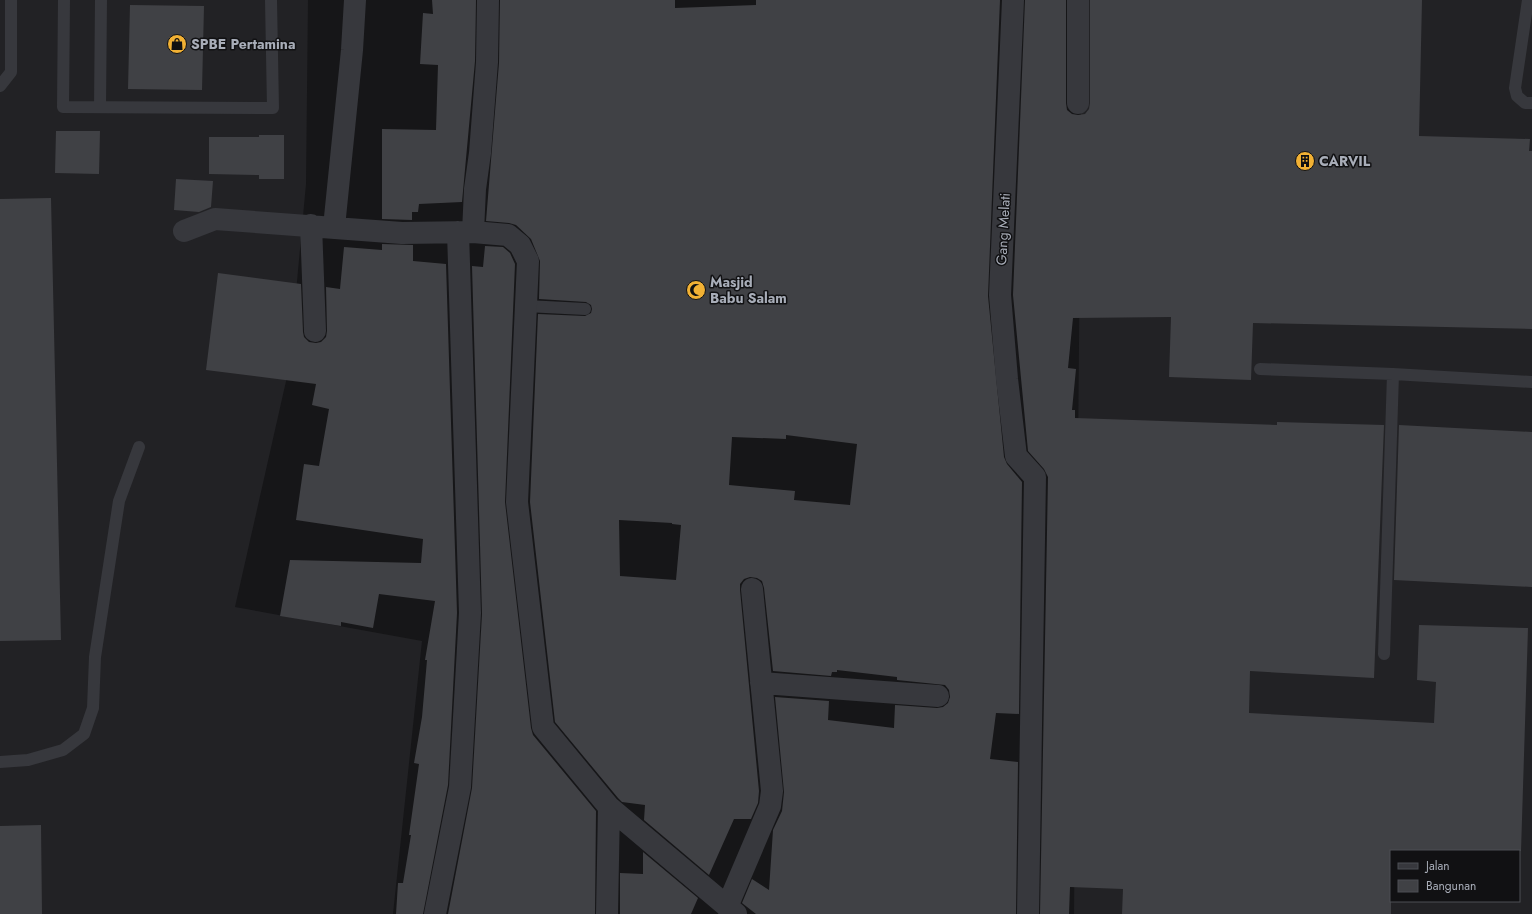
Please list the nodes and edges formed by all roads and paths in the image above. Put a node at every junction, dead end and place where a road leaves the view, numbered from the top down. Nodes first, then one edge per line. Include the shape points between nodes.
1 (11, 0) edge
2 (64, 0) edge
3 (101, 0) edge
4 (271, 0) edge
5 (355, 0) edge
6 (488, 0) edge
7 (1013, 0) edge
8 (1078, 0) edge
9 (1528, 0) edge
10 (0, 86) edge
11 (1078, 103) dead end
12 (1532, 103) edge
13 (100, 107) junction
14 (311, 225) junction
15 (334, 227) junction
16 (184, 231) dead end
17 (466, 232) junction
18 (526, 306) junction
19 (585, 309) dead end
20 (315, 330) dead end
21 (1260, 370) dead end
22 (1393, 374) junction
23 (1532, 382) edge
24 (139, 447) dead end
25 (752, 589) dead end
26 (1384, 654) dead end
27 (761, 682) junction
28 (938, 696) dead end
29 (0, 762) edge
30 (609, 807) junction
31 (731, 911) edge
32 (435, 914) edge
33 (607, 914) edge
34 (1028, 914) edge

1 - 10 lane via 11,72
2 - 13 lane via 63,107
3 - 13 lane
4 - 13 lane via 273,108
5 - 15 street
6 - 17 street via 487,62 480,153
7 - 34 street, Gang Melati via 1000,295 1016,456 1035,477
8 - 11 street
9 - 12 lane via 1515,88 1516,96 1525,103
14 - 15 street
14 - 16 street via 215,219
14 - 20 street
15 - 17 street via 402,233
17 - 18 street via 508,235 520,245 528,261
17 - 32 street via 470,613 460,787
18 - 19 lane
18 - 30 street via 517,502 543,727
21 - 22 lane
22 - 23 lane
22 - 26 lane
24 - 29 lane via 119,501 95,657 93,708 84,734 63,750 28,760
25 - 27 street
27 - 28 street
27 - 31 street via 772,791 770,806
30 - 31 street
30 - 33 street

